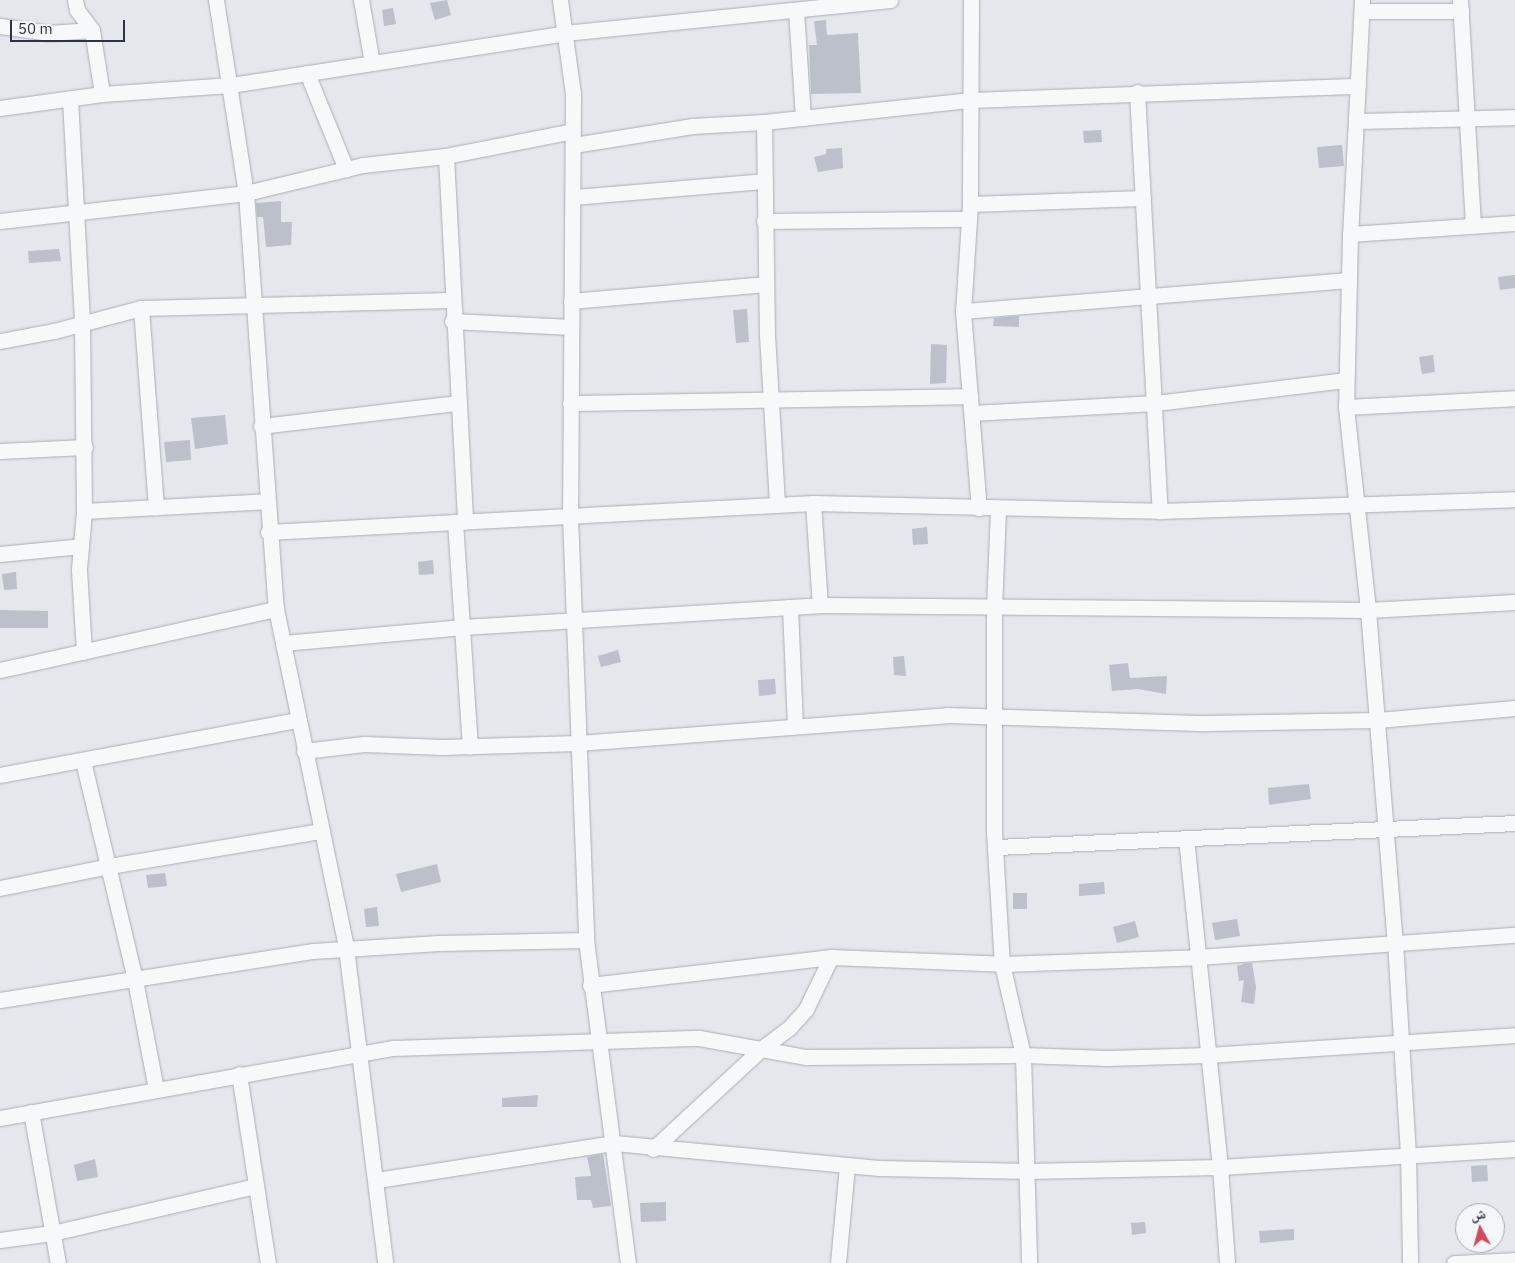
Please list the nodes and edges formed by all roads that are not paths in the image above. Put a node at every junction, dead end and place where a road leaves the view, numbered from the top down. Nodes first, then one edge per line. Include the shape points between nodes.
1 (216, 0) edge
2 (361, 0) edge
3 (560, 0) edge
4 (890, 0) edge
5 (971, 0) edge
6 (80, 1) edge
7 (1362, 6) edge
8 (1460, 6) edge
9 (762, 7) edge
10 (796, 10) junction
11 (0, 26) edge
12 (92, 30) junction
13 (565, 33) junction
14 (372, 63) junction
15 (307, 73) junction
16 (232, 86) junction
17 (1358, 86) junction
18 (1137, 92) junction
19 (102, 94) junction
20 (70, 99) junction
21 (971, 100) junction
22 (0, 108) edge
23 (1515, 117) edge
24 (802, 118) junction
25 (1469, 119) junction
26 (764, 122) junction
27 (1356, 122) junction
28 (574, 138) junction
29 (446, 156) junction
30 (346, 169) junction
31 (764, 181) junction
32 (246, 193) junction
33 (574, 197) junction
34 (1143, 198) junction
35 (970, 204) junction
36 (76, 212) junction
37 (0, 220) edge
38 (969, 220) junction
39 (764, 221) junction
40 (1515, 223) edge
41 (1473, 225) junction
42 (1350, 234) junction
43 (1348, 280) junction
44 (766, 284) junction
45 (1150, 298) junction
46 (451, 300) junction
47 (571, 300) junction
48 (252, 303) junction
49 (142, 308) junction
50 (963, 311) junction
51 (452, 321) junction
52 (82, 323) junction
53 (571, 327) junction
54 (0, 340) edge
55 (1345, 380) junction
56 (970, 396) junction
57 (771, 398) junction
58 (1515, 398) edge
59 (570, 402) junction
60 (457, 403) junction
61 (1156, 403) junction
62 (1346, 407) junction
63 (972, 413) junction
64 (261, 426) junction
65 (85, 447) junction
66 (0, 451) edge
67 (1515, 498) edge
68 (266, 500) junction
69 (813, 502) junction
70 (1356, 502) junction
71 (777, 504) junction
72 (156, 507) junction
73 (979, 508) junction
74 (998, 509) junction
75 (84, 511) junction
76 (1160, 511) junction
77 (570, 516) junction
78 (460, 522) junction
79 (268, 532) junction
80 (81, 546) junction
81 (0, 554) edge
82 (1515, 602) edge
83 (820, 605) junction
84 (790, 607) junction
85 (994, 608) junction
86 (276, 609) junction
87 (1368, 610) junction
88 (572, 621) junction
89 (463, 627) junction
90 (283, 643) junction
91 (84, 652) junction
92 (0, 670) edge
93 (1515, 708) edge
94 (994, 715) junction
95 (298, 720) junction
96 (1377, 720) junction
97 (795, 726) junction
98 (578, 743) junction
99 (470, 747) junction
100 (304, 751) junction
101 (84, 760) junction
102 (0, 775) edge
103 (1515, 823) edge
104 (1383, 827) junction
105 (321, 831) junction
106 (1186, 838) junction
107 (997, 847) junction
108 (109, 866) junction
109 (0, 888) edge
110 (1515, 935) edge
111 (586, 940) junction
112 (1395, 942) junction
113 (346, 948) junction
114 (831, 957) junction
115 (1198, 957) junction
116 (1002, 964) junction
117 (135, 980) junction
118 (590, 985) junction
119 (0, 1000) edge
120 (1515, 1035) edge
121 (599, 1040) junction
122 (1400, 1041) junction
123 (761, 1048) junction
124 (361, 1052) junction
125 (1023, 1055) junction
126 (1208, 1055) junction
127 (240, 1074) junction
128 (156, 1088) junction
129 (31, 1112) junction
130 (0, 1118) edge
131 (614, 1143) junction
132 (653, 1149) junction
133 (1515, 1149) edge
134 (1408, 1154) junction
135 (847, 1166) junction
136 (1220, 1167) junction
137 (1028, 1171) junction
138 (376, 1180) junction
139 (256, 1186) junction
140 (52, 1233) junction
141 (0, 1240) edge
142 (1515, 1260) edge
143 (58, 1263) edge
144 (268, 1263) edge
145 (385, 1263) edge
146 (628, 1263) edge
147 (838, 1263) edge
148 (1029, 1263) edge
149 (1226, 1263) edge
150 (1410, 1263) edge
151 (1454, 1263) edge

1 - 16 street
2 - 14 street
3 - 13 street
4 - 10 street
5 - 21 street
6 - 12 street
7 - 8 street
7 - 17 street
8 - 25 street
9 - 10 street
9 - 13 street
10 - 24 street
11 - 12 street via 49,33
12 - 19 street
13 - 14 street
13 - 28 street
14 - 15 street
15 - 16 street
15 - 30 street
16 - 19 street
16 - 32 street
17 - 18 street
17 - 27 street
18 - 21 street
18 - 34 street
19 - 20 street
20 - 22 street
20 - 36 street
21 - 24 street
21 - 35 street
23 - 25 street
24 - 26 street
25 - 27 street
25 - 41 street
26 - 28 street
26 - 31 street
27 - 42 street
28 - 29 street
28 - 33 street
29 - 30 street
29 - 46 street
30 - 32 street
31 - 33 street
31 - 39 street
32 - 36 street
32 - 48 street
33 - 47 street
34 - 35 street
34 - 45 street
35 - 38 street
36 - 37 street
36 - 52 street
38 - 39 street
38 - 50 street
39 - 44 street
40 - 41 street
41 - 42 street
42 - 43 street
43 - 45 street
43 - 55 street
44 - 47 street
44 - 57 street
45 - 50 street
45 - 61 street
46 - 48 street
46 - 51 street
47 - 53 street
48 - 49 street
48 - 64 street
49 - 52 street
49 - 72 street
50 - 56 street
51 - 53 street
51 - 60 street
52 - 54 street
52 - 65 street
53 - 59 street
55 - 61 street
55 - 62 street
56 - 57 street
56 - 63 street
57 - 59 street
57 - 71 street
58 - 62 street
59 - 77 street
60 - 64 street
60 - 78 street
61 - 63 street
61 - 76 street
62 - 70 street
63 - 73 street
64 - 68 street
65 - 66 street
65 - 75 street
67 - 70 street
68 - 72 street
68 - 79 street
69 - 71 street
69 - 73 street
69 - 83 street
70 - 76 street
70 - 87 street
71 - 77 street
72 - 75 street
73 - 74 street
74 - 76 street
74 - 85 street
75 - 80 street
77 - 78 street
77 - 88 street
78 - 79 street
78 - 89 street
79 - 86 street
80 - 81 street
80 - 91 street via 79,570
82 - 87 street
83 - 84 street
83 - 85 street
84 - 88 street
84 - 97 street
85 - 87 street
85 - 94 street
86 - 90 street
86 - 91 street
87 - 96 street
88 - 89 street
88 - 98 street
89 - 90 street
89 - 99 street
90 - 95 street
91 - 92 street
93 - 96 street
94 - 96 street via 1206,722
94 - 97 street
94 - 107 street via 994,831
95 - 100 street
95 - 101 street
96 - 104 street
97 - 98 street
98 - 99 street
98 - 111 street
99 - 100 street via 364,744
100 - 105 street
101 - 102 street
101 - 108 street
103 - 104 street
104 - 106 street
104 - 112 street
105 - 108 street
105 - 113 street
106 - 107 street
106 - 115 street
107 - 116 street
108 - 109 street
108 - 117 street
110 - 112 street
111 - 113 street
111 - 118 street
112 - 115 street
112 - 122 street
113 - 117 street via 286,954
113 - 124 street
114 - 116 street
114 - 118 street
114 - 123 street via 806,1009 789,1028
115 - 116 street
115 - 126 street
116 - 125 street
117 - 119 street
117 - 128 street
118 - 121 street
120 - 122 street
121 - 123 street via 700,1038
121 - 124 street
121 - 131 street
122 - 126 street
122 - 134 street
123 - 125 street via 806,1057 832,1058
123 - 132 street
124 - 127 street
124 - 138 street
125 - 126 street via 1108,1058
125 - 137 street
126 - 136 street
127 - 128 street
127 - 139 street
128 - 129 street
129 - 130 street
129 - 140 street
131 - 132 street
131 - 138 street
131 - 146 street
132 - 135 street
133 - 134 street
134 - 136 street
134 - 150 street
135 - 137 street
135 - 147 street
136 - 137 street
136 - 149 street
137 - 148 street
138 - 145 street
139 - 140 street
139 - 144 street
140 - 141 street
140 - 143 street
142 - 151 street

